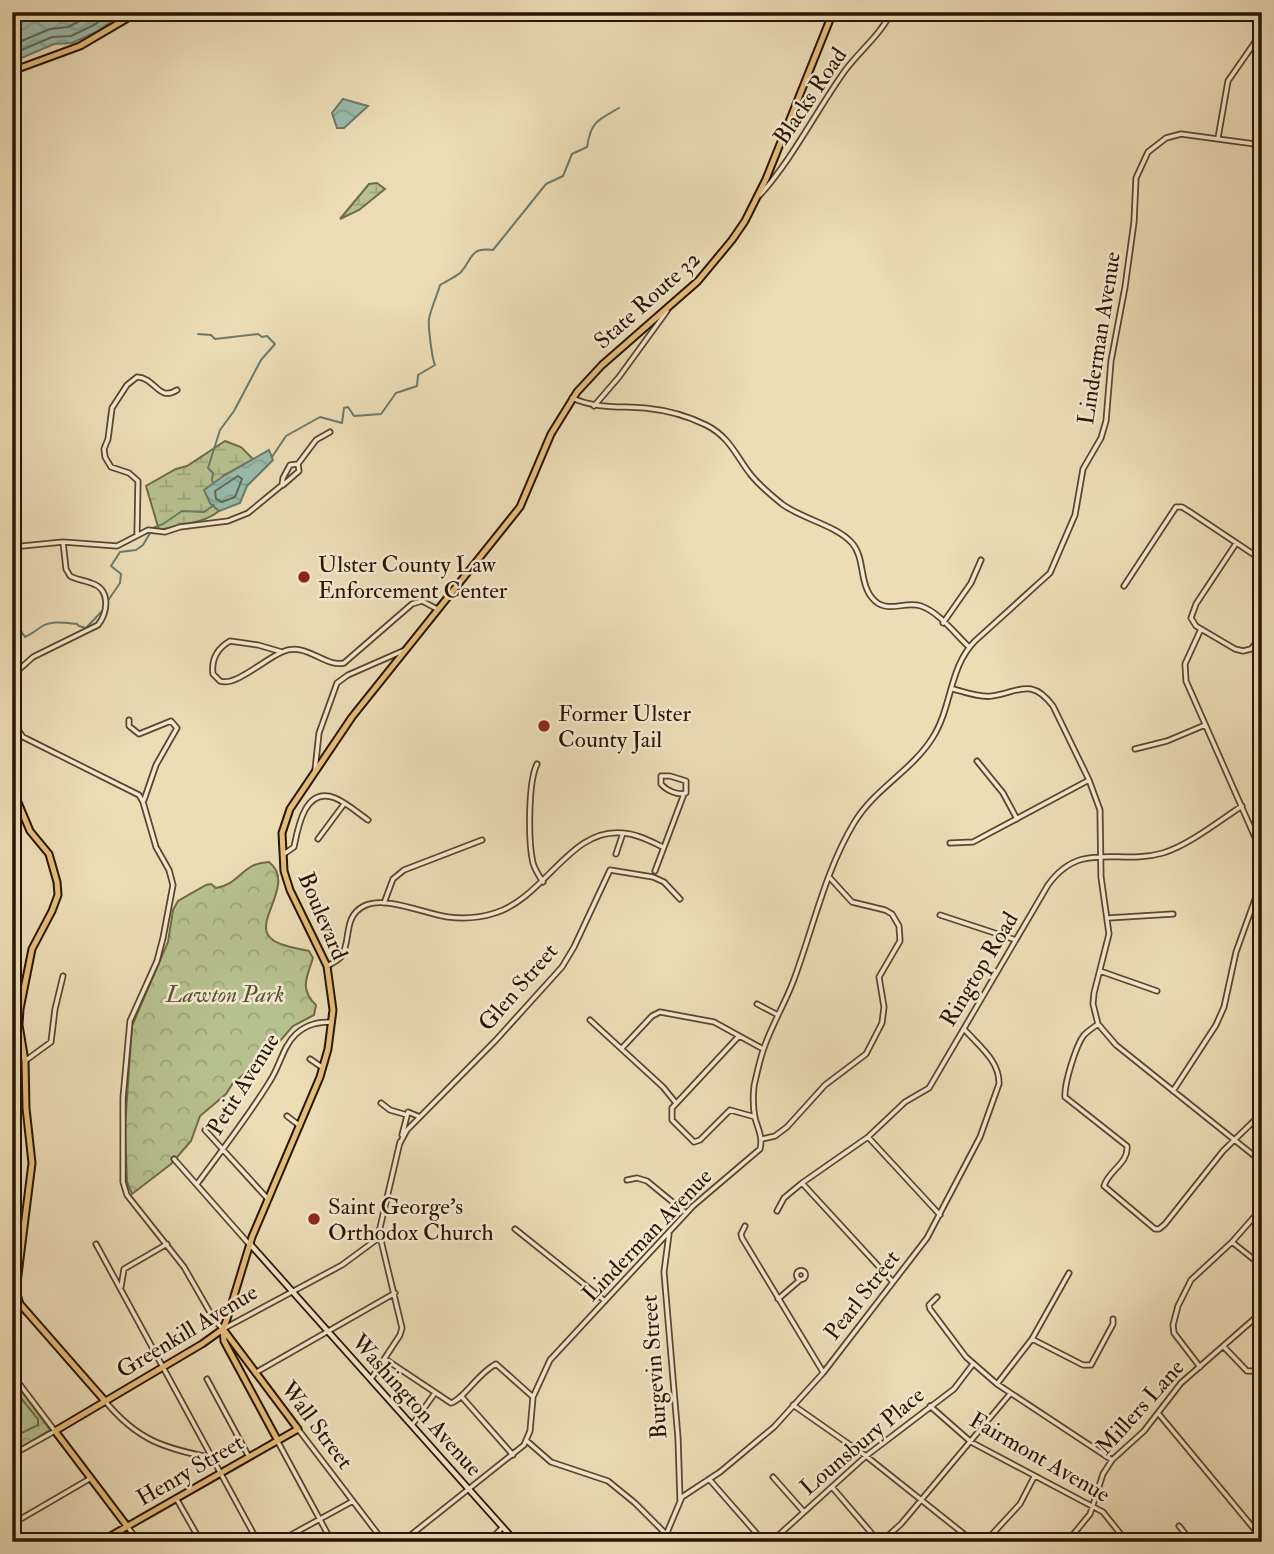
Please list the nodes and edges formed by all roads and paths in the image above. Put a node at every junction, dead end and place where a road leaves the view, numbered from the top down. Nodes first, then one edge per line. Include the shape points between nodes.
1 (138, 12) edge
2 (832, 12) edge
3 (891, 12) edge
4 (1262, 32) edge
5 (12, 71) edge
6 (1218, 138) junction
7 (1262, 145) edge
8 (757, 198) junction
9 (670, 306) junction
10 (177, 390) dead end
11 (572, 398) junction
12 (594, 407) junction
13 (330, 432) dead end
14 (543, 455) joint
15 (298, 464) junction
16 (282, 485) junction
17 (137, 534) junction
18 (63, 542) junction
19 (1236, 544) junction
20 (12, 547) edge
21 (981, 560) dead end
22 (1262, 560) edge
23 (1124, 586) dead end
24 (439, 611) junction
25 (943, 622) junction
26 (1201, 629) junction
27 (1262, 635) edge
28 (407, 649) junction
29 (967, 649) junction
30 (282, 652) junction
31 (12, 676) edge
32 (952, 689) junction
33 (12, 698) edge
34 (129, 720) dead end
35 (1205, 725) junction
36 (1135, 749) dead end
37 (977, 761) dead end
38 (537, 764) dead end
39 (315, 770) junction
40 (1089, 780) junction
41 (12, 788) edge
42 (684, 794) junction
43 (143, 802) junction
44 (344, 804) junction
45 (1242, 806) junction
46 (1017, 819) junction
47 (368, 821) dead end
48 (623, 833) junction
49 (318, 839) dead end
50 (482, 840) dead end
51 (950, 844) dead end
52 (663, 847) junction
53 (616, 853) dead end
54 (1262, 853) edge
55 (282, 855) junction
56 (1101, 856) junction
57 (655, 871) dead end
58 (830, 878) junction
59 (1262, 880) edge
60 (543, 882) junction
61 (680, 899) dead end
62 (384, 903) junction
63 (1173, 914) dead end
64 (940, 915) dead end
65 (1108, 918) junction
66 (1017, 940) junction
67 (327, 966) junction
68 (1100, 971) junction
69 (64, 976) dead end
70 (1157, 991) dead end
71 (757, 1004) dead end
72 (778, 1015) junction
73 (590, 1020) dead end
74 (332, 1022) junction
75 (1098, 1024) junction
76 (964, 1029) junction
77 (739, 1036) junction
78 (622, 1048) junction
79 (763, 1049) junction
80 (310, 1059) dead end
81 (25, 1061) junction
82 (323, 1068) junction
83 (1173, 1091) junction
84 (381, 1103) dead end
85 (676, 1103) junction
86 (1262, 1112) edge
87 (408, 1113) junction
88 (287, 1116) dead end
89 (419, 1117) junction
90 (755, 1117) junction
91 (300, 1126) junction
92 (205, 1130) dead end
93 (868, 1137) junction
94 (762, 1139) junction
95 (1234, 1140) junction
96 (400, 1143) junction
97 (223, 1150) junction
98 (174, 1159) dead end
99 (1262, 1162) edge
100 (627, 1180) dead end
101 (802, 1183) junction
102 (197, 1184) junction
103 (268, 1199) junction
104 (1262, 1208) edge
105 (777, 1211) dead end
106 (686, 1213) junction
107 (940, 1215) junction
108 (746, 1226) dead end
109 (515, 1229) dead end
110 (669, 1232) junction
111 (380, 1237) junction
112 (1232, 1242) junction
113 (96, 1244) dead end
114 (167, 1244) junction
115 (250, 1244) junction
116 (1262, 1266) edge
117 (1069, 1273) dead end
118 (800, 1280) dead end
119 (893, 1282) junction
120 (121, 1288) junction
121 (292, 1292) junction
122 (395, 1293) junction
123 (937, 1297) dead end
124 (778, 1299) junction
125 (605, 1301) junction
126 (1262, 1312) edge
127 (1112, 1319) dead end
128 (223, 1329) junction
129 (327, 1331) junction
130 (1032, 1339) junction
131 (1224, 1347) junction
132 (385, 1359) junction
133 (973, 1364) junction
134 (163, 1367) junction
135 (1200, 1367) junction
136 (1262, 1367) edge
137 (255, 1373) junction
138 (823, 1373) junction
139 (12, 1374) edge
140 (207, 1379) dead end
141 (370, 1379) junction
142 (997, 1384) junction
143 (435, 1393) junction
144 (1010, 1394) junction
145 (461, 1396) junction
146 (533, 1397) junction
147 (105, 1401) junction
148 (793, 1405) junction
149 (930, 1406) junction
150 (1158, 1413) junction
151 (411, 1425) junction
152 (298, 1429) junction
153 (55, 1431) junction
154 (278, 1441) junction
155 (527, 1441) junction
156 (971, 1442) junction
157 (513, 1454) junction
158 (12, 1455) edge
159 (866, 1456) junction
160 (248, 1457) junction
161 (213, 1458) junction
162 (1112, 1460) junction
163 (221, 1473) junction
164 (773, 1477) dead end
165 (1034, 1477) junction
166 (91, 1478) junction
167 (709, 1479) junction
168 (832, 1487) junction
169 (469, 1489) junction
170 (176, 1498) junction
171 (680, 1500) junction
172 (922, 1500) junction
173 (353, 1501) junction
174 (1093, 1508) junction
175 (804, 1512) junction
176 (319, 1519) junction
177 (12, 1525) edge
178 (127, 1526) junction
179 (1179, 1526) dead end
180 (503, 1527) junction
181 (666, 1533) junction
182 (23, 1542) edge
183 (100, 1542) edge
184 (139, 1542) edge
185 (201, 1542) edge
186 (258, 1542) edge
187 (278, 1542) edge
188 (332, 1542) edge
189 (384, 1542) edge
190 (402, 1542) edge
191 (488, 1542) edge
192 (516, 1542) edge
193 (663, 1542) edge
194 (674, 1542) edge
195 (764, 1542) edge
196 (771, 1542) edge
197 (880, 1542) edge
198 (974, 1542) edge
199 (985, 1542) edge
200 (1067, 1542) edge
201 (1127, 1542) edge
202 (1192, 1542) edge
203 (1261, 1542) edge

1 - 5 main road via 79,46
2 - 8 main road, State Route 32
3 - 8 street, Blacks Road via 843,74 776,178
4 - 6 street via 1228,81
6 - 7 street, Linderman Avenue
6 - 29 street, Linderman Avenue via 1181,134 1166,138 1152,148 1140,167 1106,421 1083,469 1075,515 1050,573
8 - 9 main road, State Route 32 via 714,264
9 - 11 main road, State Route 32 via 602,365
9 - 12 street
10 - 17 street via 164,394 147,379 137,377 112,408 104,453 111,467 138,481
11 - 12 street
11 - 14 main road, State Route 32
12 - 25 street via 653,410 718,432 752,476 781,503 851,541 867,590 876,602 886,607 922,606
13 - 15 street via 316,440
14 - 24 main road, Boulevard via 520,507
15 - 16 street via 299,471
15 - 16 street via 290,465
16 - 17 street via 236,519
17 - 18 street via 117,546
18 - 20 street
18 - 31 street via 68,574 98,586 104,594 103,619 33,657
19 - 22 street
19 - 23 street via 1182,507 1172,510
19 - 26 street via 1191,614
21 - 25 street
24 - 28 main road, Boulevard
24 - 30 street via 427,602 412,604 344,663 333,664 312,652
25 - 29 street
26 - 27 street via 1243,651 1251,649
26 - 35 street via 1184,670
28 - 39 main road, Boulevard
28 - 39 street via 337,683 319,733
29 - 32 street, Linderman Avenue
30 - 30 street via 230,641 215,656 213,674 229,683
32 - 40 street via 989,697 1023,688 1043,694
32 - 58 street, Linderman Avenue via 945,715 929,744 914,764 863,808
33 - 43 street via 16,727 23,737 135,792
34 - 43 street via 128,726 140,734 171,721 177,728 156,765
35 - 36 street
35 - 45 street
37 - 46 street
38 - 60 street via 531,782 532,858
39 - 55 main road, Boulevard via 290,809 282,833
40 - 46 street
40 - 56 street via 1102,819
41 - 81 main road via 30,831 49,854 57,882 56,903 35,939 26,967 19,1025
42 - 42 street via 686,781 661,776 663,787
42 - 52 street
43 - 114 street via 156,847 172,878 172,893 157,961 130,1021 122,1170 127,1195
44 - 47 street
44 - 49 street
44 - 55 street via 327,796 310,803 298,824 294,847
45 - 54 street
45 - 56 street, Ringtop Road via 1164,853
46 - 51 street via 973,842
48 - 52 street
48 - 53 street
48 - 60 street via 585,841
50 - 62 street via 404,870 393,879
52 - 57 street
55 - 67 main road, Boulevard via 290,890
56 - 65 street
56 - 66 street, Ringtop Road via 1074,861 1058,873
58 - 72 street, Linderman Avenue
58 - 94 street via 852,902 885,910 899,926 900,941 879,977 882,1023 866,1054 825,1085 787,1127
59 - 83 street via 1236,952 1220,1016
60 - 62 street via 505,909 470,918
61 - 89 street, Glen Street via 653,877 610,870 562,967
62 - 67 street via 356,911 342,954
63 - 65 street
64 - 66 street
65 - 68 street via 1108,945
66 - 76 street, Ringtop Road
67 - 74 main road, Boulevard
68 - 70 street
68 - 75 street via 1093,999
69 - 81 street via 51,1042
71 - 72 street
72 - 79 street, Linderman Avenue
73 - 78 street
74 - 82 main road, Boulevard
74 - 97 street, Petit Avenue via 303,1027 294,1035 270,1081
75 - 83 street via 1116,1045
75 - 95 street via 1082,1037 1065,1097 1128,1146 1127,1154 1106,1180 1107,1191 1156,1230
76 - 93 street, Ringtop Road via 929,1088 905,1102
76 - 107 street, Pearl Street via 995,1064 999,1084 980,1137
77 - 78 street via 714,1022 657,1012
77 - 79 street
77 - 85 street
78 - 85 street
79 - 90 street, Linderman Avenue via 754,1089
80 - 82 street
81 - 147 main road via 32,1175 16,1291 20,1304
82 - 91 main road, Boulevard
83 - 95 street
84 - 87 street
85 - 90 street via 672,1120 694,1142 730,1110
86 - 95 street
87 - 89 street
87 - 96 street
88 - 91 street
89 - 96 street, Glen Street
90 - 94 street, Linderman Avenue
91 - 103 main road, Boulevard
92 - 97 street
93 - 101 street, Ringtop Road
93 - 107 street
94 - 106 street, Linderman Avenue via 755,1154
95 - 99 street
96 - 111 street
97 - 102 street, Petit Avenue
97 - 103 street
98 - 102 street
100 - 106 street via 647,1181
101 - 105 street, Ringtop Road
101 - 119 street
102 - 115 street
103 - 115 main road, Boulevard
104 - 112 street
106 - 110 street, Linderman Avenue
107 - 119 street, Pearl Street
108 - 124 street via 741,1234
109 - 125 street
110 - 125 street, Linderman Avenue
110 - 171 street, Burgevin Street via 664,1272
111 - 121 street, Greenkill Avenue via 342,1265
111 - 122 street
112 - 116 street
112 - 135 street via 1191,1280 1174,1318 1177,1339
113 - 120 street
114 - 120 street via 124,1269
114 - 128 street
115 - 121 main road, Washington Avenue
115 - 128 main road, Boulevard
117 - 130 street
118 - 124 street
119 - 138 street, Pearl Street
120 - 134 street
121 - 128 street, Greenkill Avenue
121 - 129 main road, Washington Avenue
122 - 129 street
122 - 132 street via 401,1328
123 - 133 street via 930,1308
124 - 138 street
125 - 146 street, Linderman Avenue via 550,1360
126 - 131 street, Millers Lane
127 - 130 street via 1091,1365
128 - 134 main road, Greenkill Avenue
128 - 137 main road, Wall Street
128 - 154 main road via 224,1341
129 - 137 street
129 - 141 main road, Washington Avenue
130 - 142 street
131 - 135 street, Millers Lane
131 - 136 street via 1247,1371
132 - 141 street
132 - 143 street
133 - 142 street
133 - 149 street, Lounsbury Place via 954,1389
134 - 147 main road, Greenkill Avenue
134 - 161 street
135 - 150 street, Millers Lane
137 - 152 main road, Wall Street
138 - 148 street, Pearl Street
139 - 153 street
140 - 160 street
141 - 151 main road, Washington Avenue
142 - 144 street
143 - 145 street via 451,1403
143 - 151 street
144 - 156 street
144 - 162 street
145 - 146 street via 496,1364
145 - 157 street
146 - 155 street, Linderman Avenue
147 - 153 main road, Greenkill Avenue
147 - 161 street via 141,1436
148 - 159 street
148 - 167 street, Pearl Street via 765,1436
149 - 156 street, Fairmont Avenue
149 - 159 street, Lounsbury Place
150 - 162 street, Millers Lane
150 - 203 street
151 - 169 main road, Washington Avenue
152 - 154 main road, Henry Street
152 - 173 street, Wall Street
153 - 158 street, Greenkill Avenue
153 - 166 main road
154 - 160 main road, Henry Street
154 - 176 street
155 - 157 street
155 - 181 street via 551,1462 608,1481
156 - 165 street, Fairmont Avenue
156 - 172 street
157 - 169 street
159 - 168 street, Lounsbury Place
159 - 172 street
160 - 163 main road, Henry Street
161 - 163 street
162 - 174 street, Millers Lane
163 - 170 main road, Henry Street
163 - 186 street
164 - 175 street
165 - 174 street, Fairmont Avenue
165 - 199 street via 1020,1504
166 - 177 street
166 - 178 main road
167 - 171 street, Pearl Street
167 - 195 street
168 - 175 street, Lounsbury Place
168 - 197 street
169 - 180 main road, Washington Avenue
169 - 190 street
170 - 178 main road, Henry Street
170 - 185 street
171 - 181 street
172 - 197 street
172 - 198 street
173 - 176 street
173 - 189 street, Wall Street
174 - 200 street, Millers Lane
174 - 201 street, Fairmont Avenue via 1107,1515
175 - 196 street, Lounsbury Place
176 - 187 street
176 - 188 street
177 - 182 street
178 - 183 main road, Henry Street
178 - 184 street
179 - 202 street
180 - 191 street
180 - 192 main road, Washington Avenue
181 - 193 street
181 - 194 street

